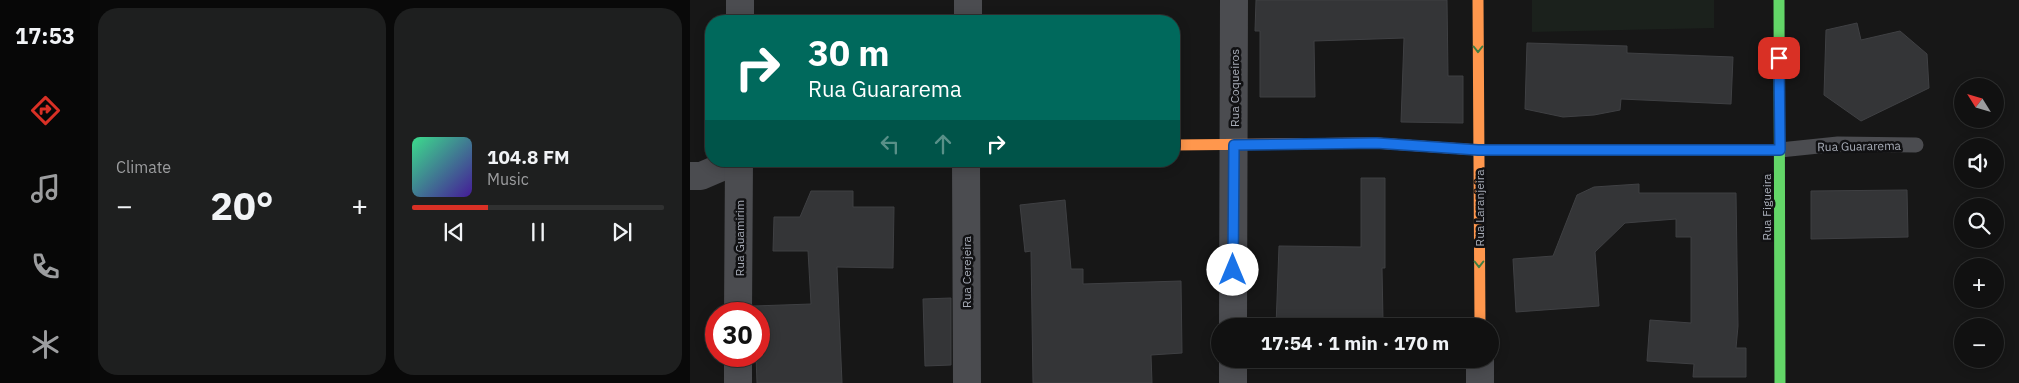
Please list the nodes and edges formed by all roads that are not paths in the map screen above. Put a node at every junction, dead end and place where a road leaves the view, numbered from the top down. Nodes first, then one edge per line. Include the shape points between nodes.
1 (740, 0) edge
2 (968, 0) edge
3 (1234, 0) edge
4 (1478, 0) edge
5 (1778, 0) edge
6 (740, 15) edge
7 (968, 15) edge
8 (1180, 145) edge
9 (1234, 145) junction
10 (1916, 145) dead end
11 (1478, 150) junction
12 (1780, 150) junction
13 (722, 167) edge
14 (737, 167) edge
15 (966, 167) edge
16 (690, 176) edge
17 (738, 302) edge
18 (1233, 318) edge
19 (1480, 318) edge
20 (738, 367) edge
21 (1233, 368) edge
22 (1480, 368) edge
23 (738, 383) edge
24 (967, 383) edge
25 (1233, 383) edge
26 (1480, 383) edge
27 (1780, 383) edge

1 - 6 street
2 - 7 street
3 - 9 street, Rua Coqueiros
4 -> 11 street, Rua Laranjeira
5 - 12 street, Rua Figueira
8 - 9 street, Rua Guararema
9 - 11 street, Rua Guararema via 1376,143
9 - 18 street, Rua Coqueiros
10 - 12 lane, Rua Guararema via 1838,144
11 - 12 street, Rua Guararema
11 -> 19 street, Rua Laranjeira
12 - 27 street, Rua Figueira
13 - 16 street via 700,176
14 - 17 street, Rua Guamirim
15 - 24 street, Rua Cerejeira
20 - 23 street
21 - 25 street
22 - 26 street

